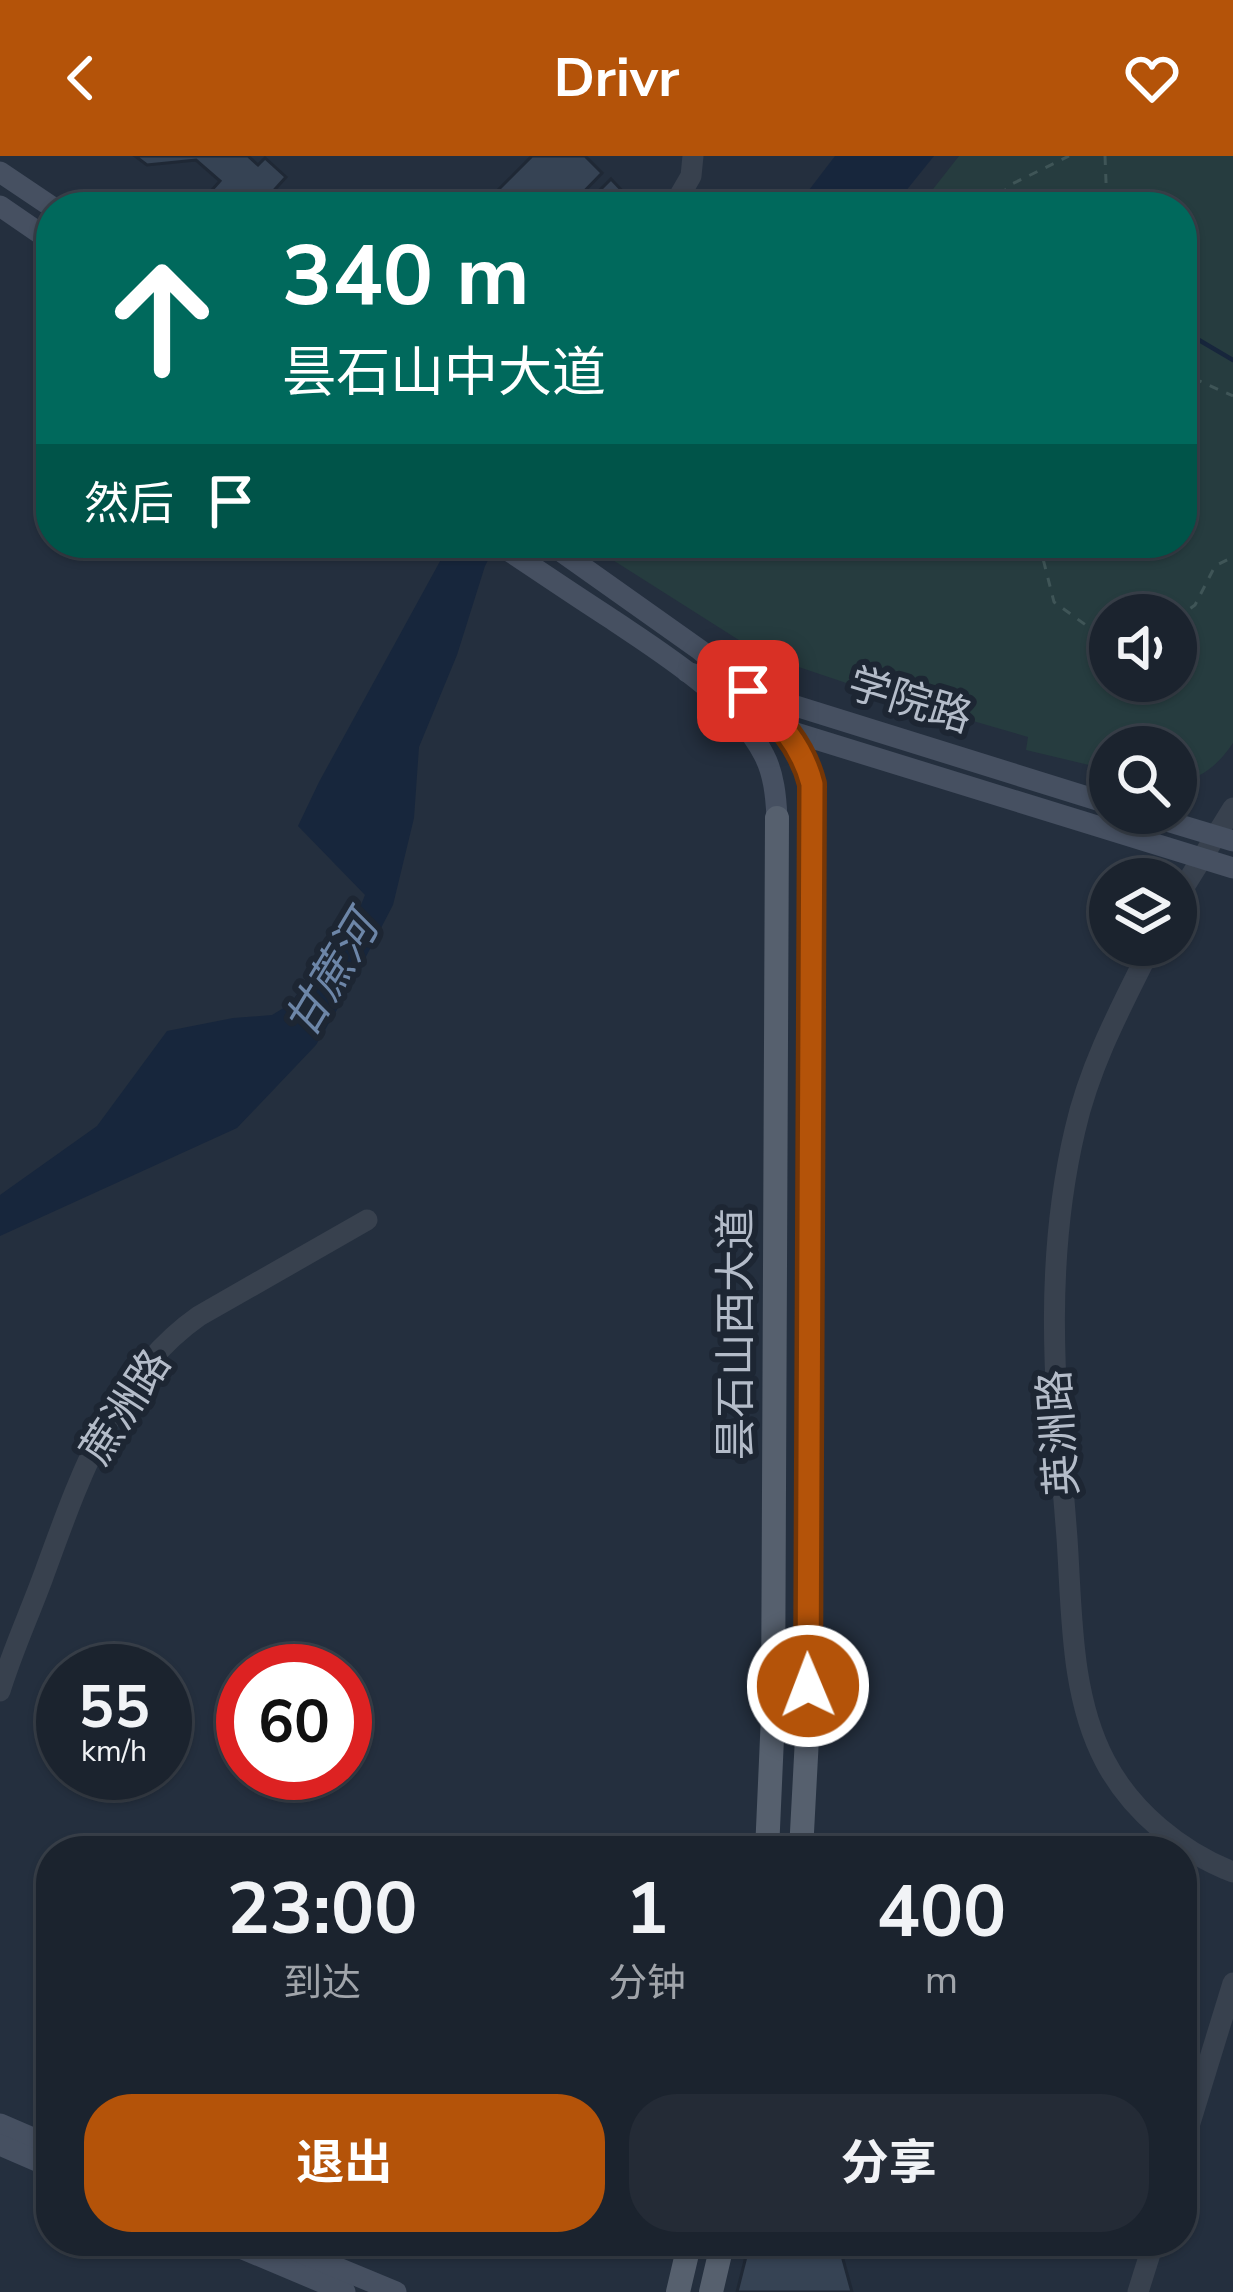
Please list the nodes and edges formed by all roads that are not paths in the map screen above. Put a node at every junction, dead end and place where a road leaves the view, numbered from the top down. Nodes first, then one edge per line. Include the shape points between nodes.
1 (693, 156) edge
2 (0, 172) edge
3 (682, 192) edge
4 (36, 196) edge
5 (0, 206) edge
6 (36, 231) edge
7 (519, 558) edge
8 (570, 558) edge
9 (687, 672) junction
10 (748, 691) junction
11 (731, 712) junction
12 (785, 728) junction
13 (1089, 797) edge
14 (1233, 808) edge
15 (777, 818) joint
16 (813, 818) joint
17 (1224, 839) edge
18 (1201, 858) junction
19 (1197, 865) edge
20 (1233, 868) edge
21 (1141, 966) edge
22 (367, 1220) dead end
23 (0, 1690) edge
24 (768, 1836) edge
25 (802, 1836) edge
26 (1170, 1836) edge
27 (1197, 1854) edge
28 (1233, 1872) edge
29 (1233, 1983) edge
30 (1197, 2101) edge
31 (0, 2124) edge
32 (36, 2140) edge
33 (0, 2145) edge
34 (36, 2161) edge
35 (259, 2256) edge
36 (309, 2256) edge
37 (686, 2256) edge
38 (719, 2256) edge
39 (1149, 2256) edge
40 (344, 2292) edge
41 (396, 2292) edge
42 (678, 2292) edge
43 (711, 2292) edge
44 (1138, 2292) edge

1 - 3 street
2 - 4 main road
5 - 6 main road
7 - 9 main road
8 - 10 main road
9 - 10 main road, 学院路
9 - 11 main road
10 - 12 main road
10 - 13 main road, 学院路
11 - 12 main road
11 - 15 main road via 764,755
12 - 16 main road via 808,771
12 - 18 main road
14 - 17 street
15 - 24 main road, 昙石山西大道
16 - 25 main road, 昙石山西大道
17 - 18 street
18 - 19 street
18 - 20 main road
21 - 26 street, 英洲路 via 1087,1086 1069,1156 1053,1351 1074,1640 1089,1722 1119,1786
22 - 23 street, 蔗洲路 via 199,1316 140,1370 85,1466
27 - 28 street, 英洲路
29 - 30 street
31 - 32 main road
33 - 34 main road
35 - 40 main road
36 - 41 main road
37 - 42 main road
38 - 43 main road
39 - 44 street

